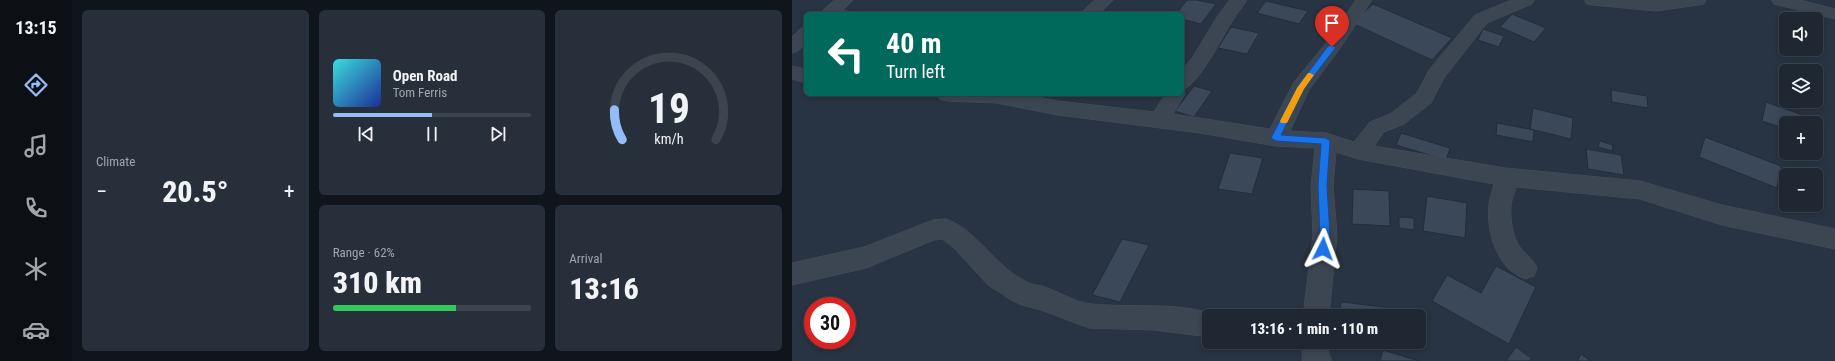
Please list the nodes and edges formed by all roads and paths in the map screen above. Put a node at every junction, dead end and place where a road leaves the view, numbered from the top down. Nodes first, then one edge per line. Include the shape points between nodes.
1 (845, 0) edge
2 (1105, 0) edge
3 (1240, 0) edge
4 (1364, 0) edge
5 (1526, 0) edge
6 (1593, 0) edge
7 (1701, 0) edge
8 (1780, 0) edge
9 (830, 12) edge
10 (1092, 12) edge
11 (1835, 14) edge
12 (804, 36) edge
13 (792, 47) edge
14 (792, 72) edge
15 (804, 75) edge
16 (1184, 81) edge
17 (1002, 96) edge
18 (1174, 96) edge
19 (1159, 121) junction
20 (1276, 138) junction
21 (1326, 141) junction
22 (1358, 151) junction
23 (1505, 177) junction
24 (1835, 238) edge
25 (1525, 268) dead end
26 (792, 274) edge
27 (1317, 309) edge
28 (1202, 324) edge

1 - 9 street
2 - 10 street
3 - 16 street
4 - 20 street via 1301,88
5 - 22 street via 1481,19 1436,76 1424,98 1397,119 1377,127
6 - 7 street via 1656,6
8 - 11 street
12 - 13 street
14 - 15 street
17 - 19 street via 1058,108
18 - 19 street
19 - 20 street
20 - 21 street
21 - 22 street
21 - 27 street via 1322,186 1325,235
22 - 23 street
23 - 24 street via 1640,190 1722,215
23 - 25 street via 1504,194 1500,203 1500,221 1507,249
26 - 28 street via 866,257 933,230 946,229 961,240 997,276 1022,292 1089,316 1155,318

